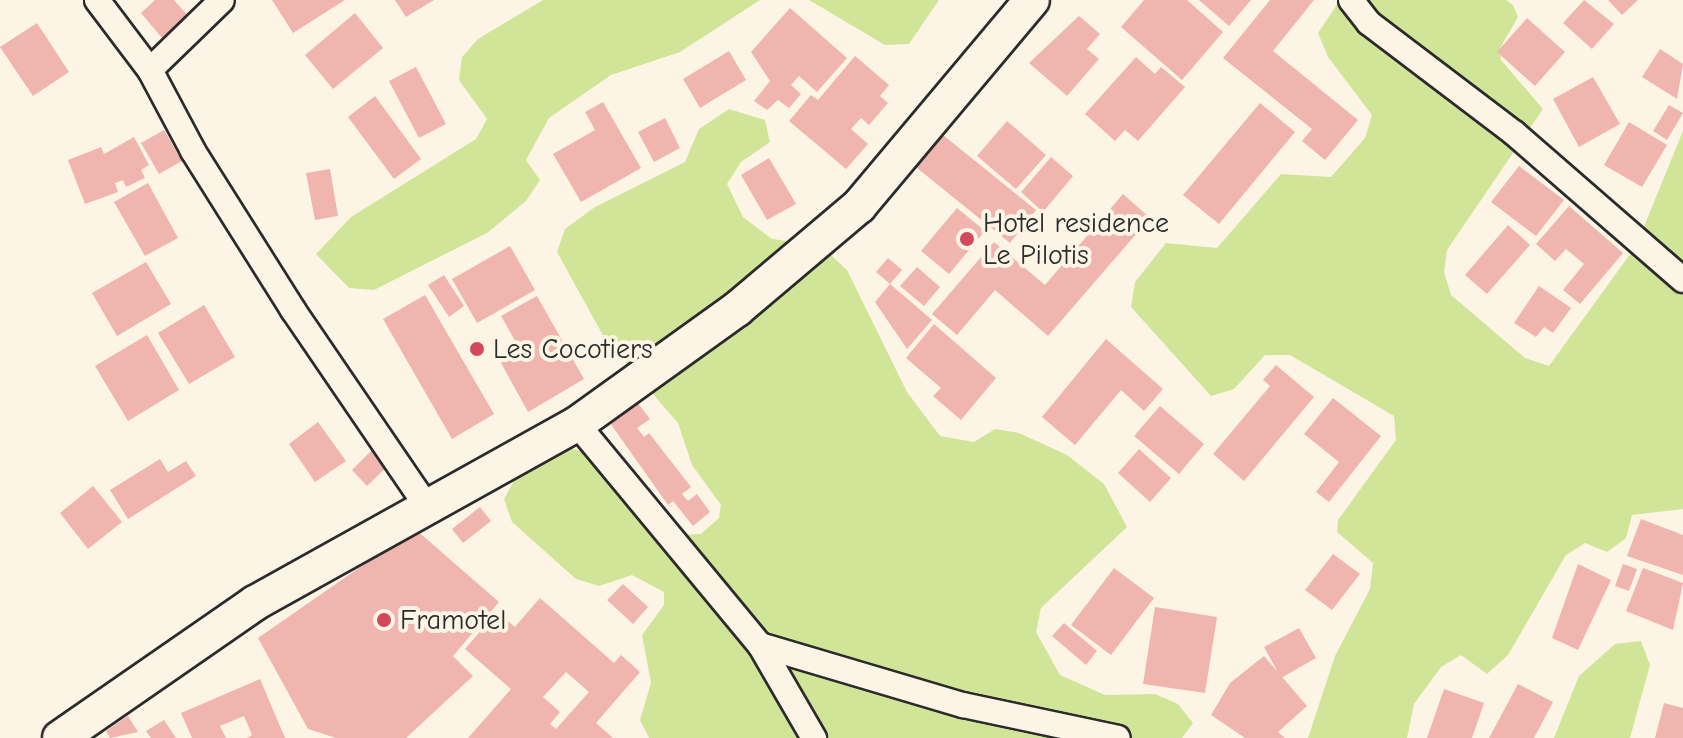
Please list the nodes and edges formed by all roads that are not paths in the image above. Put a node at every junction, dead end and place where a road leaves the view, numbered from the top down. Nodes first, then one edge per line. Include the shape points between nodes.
1 (97, 0) edge
2 (222, 0) edge
3 (1032, 0) edge
4 (1351, 0) edge
5 (150, 70) junction
6 (1683, 280) edge
7 (577, 424) junction
8 (428, 508) junction
9 (760, 645) junction
10 (60, 738) edge
11 (814, 738) edge
12 (1118, 738) edge

1 - 5 street
2 - 5 street
3 - 7 street via 859,206 737,309
4 - 6 street via 1369,23 1514,133
5 - 8 street via 276,284
7 - 8 street
7 - 9 street
8 - 10 street via 255,603
9 - 11 street
9 - 12 street via 963,705

